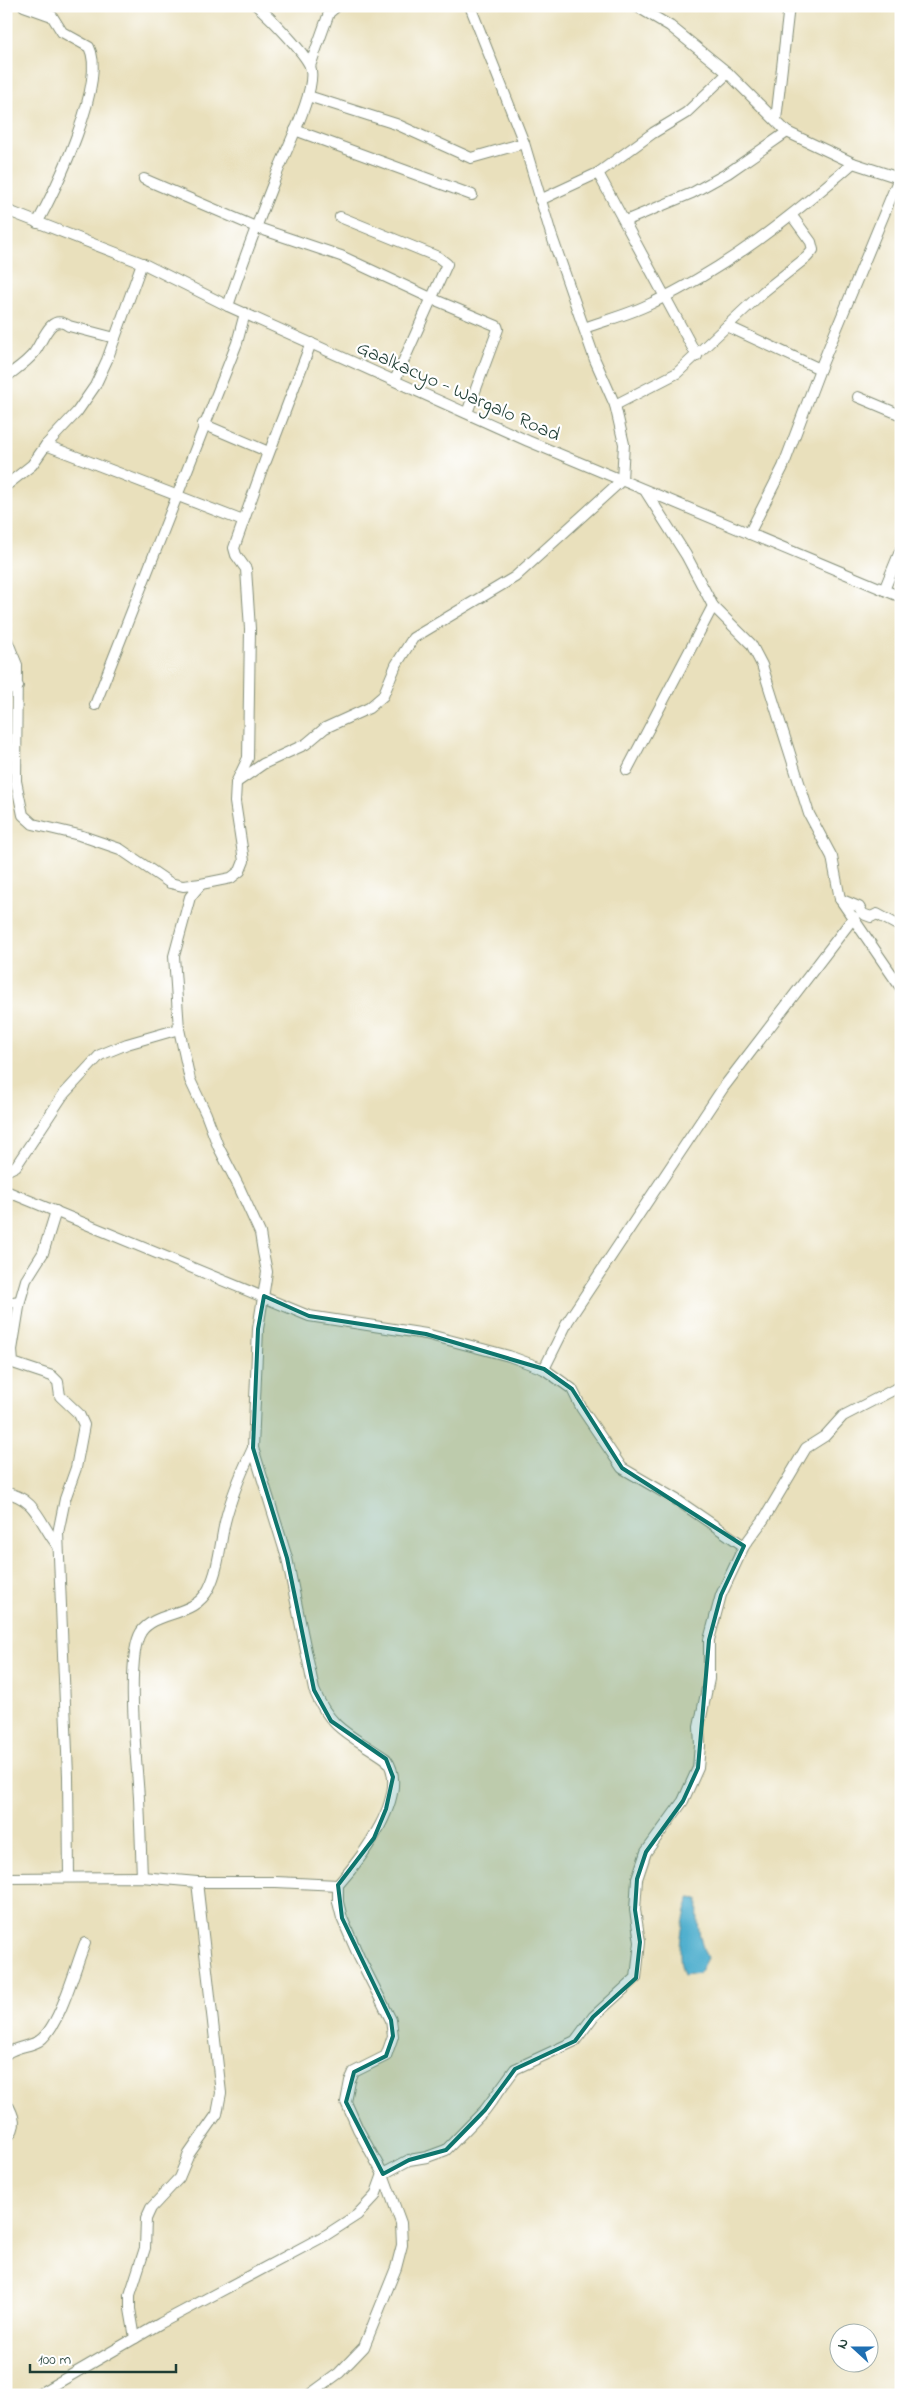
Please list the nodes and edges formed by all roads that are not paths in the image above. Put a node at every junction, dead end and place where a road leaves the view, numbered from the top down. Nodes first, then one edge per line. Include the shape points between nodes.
1 (24, 6) edge
2 (257, 6) edge
3 (337, 6) edge
4 (470, 6) edge
5 (636, 6) edge
6 (789, 6) edge
7 (328, 10) edge
8 (310, 66) junction
9 (728, 73) junction
10 (308, 96) junction
11 (776, 120) junction
12 (295, 130) junction
13 (787, 132) junction
14 (524, 143) junction
15 (853, 163) junction
16 (598, 173) junction
17 (900, 176) edge
18 (144, 179) dead end
19 (472, 195) dead end
20 (540, 200) junction
21 (6, 210) edge
22 (792, 216) junction
23 (340, 217) dead end
24 (625, 221) junction
25 (38, 223) junction
26 (258, 228) junction
27 (142, 263) junction
28 (665, 296) junction
29 (433, 299) junction
30 (228, 306) junction
31 (245, 313) junction
32 (727, 326) junction
33 (584, 328) junction
34 (115, 338) junction
35 (311, 343) junction
36 (697, 356) junction
37 (820, 369) junction
38 (6, 377) edge
39 (395, 380) junction
40 (858, 397) dead end
41 (615, 405) junction
42 (467, 413) junction
43 (901, 415) edge
44 (203, 424) junction
45 (46, 446) junction
46 (266, 462) junction
47 (622, 480) junction
48 (8, 484) dead end
49 (645, 491) junction
50 (178, 496) junction
51 (243, 521) junction
52 (750, 534) junction
53 (901, 549) edge
54 (884, 590) junction
55 (901, 597) edge
56 (713, 606) junction
57 (6, 638) edge
58 (18, 686) junction
59 (6, 691) edge
60 (95, 705) dead end
61 (627, 770) dead end
62 (236, 783) junction
63 (201, 884) junction
64 (840, 899) junction
65 (854, 917) junction
66 (901, 927) edge
67 (901, 988) edge
68 (179, 1029) junction
69 (6, 1171) edge
70 (6, 1191) edge
71 (56, 1211) junction
72 (264, 1296) junction
73 (20, 1301) junction
74 (6, 1303) edge
75 (544, 1369) junction
76 (901, 1386) edge
77 (253, 1448) junction
78 (6, 1493) edge
79 (58, 1546) junction
80 (744, 1546) junction
81 (69, 1876) junction
82 (142, 1877) junction
83 (6, 1878) edge
84 (197, 1882) junction
85 (338, 1885) junction
86 (84, 1943) dead end
87 (6, 2054) edge
88 (6, 2102) edge
89 (6, 2138) edge
90 (383, 2174) junction
91 (135, 2338) junction
92 (37, 2395) edge
93 (309, 2395) edge

1 - 25 street via 56,18 62,32 89,47 94,62 88,98 74,140
2 - 8 street via 281,29
3 - 7 street
4 - 14 street
5 - 9 street via 670,26
6 - 11 street
7 - 8 street
8 - 10 street
9 - 11 street
9 - 16 street via 686,113
10 - 12 street
10 - 14 street via 396,124 471,158
11 - 13 street
12 - 19 street
12 - 26 street
13 - 15 street
13 - 24 street via 728,173 692,193
14 - 20 street
15 - 17 street
15 - 22 street
16 - 20 street
16 - 24 street
17 - 37 street
18 - 26 street
20 - 33 street
21 - 25 street, Gaalkacyo - Wargalo Road
22 - 28 street via 718,268
22 - 32 street via 811,242 813,250
23 - 29 street via 438,256 447,264
24 - 28 street
25 - 27 street, Gaalkacyo - Wargalo Road
26 - 29 street via 340,256
26 - 30 street
27 - 30 street, Gaalkacyo - Wargalo Road
27 - 34 street
28 - 33 street via 652,304
28 - 36 street
29 - 39 street
29 - 42 street via 498,329
30 - 31 street, Gaalkacyo - Wargalo Road
31 - 35 street, Gaalkacyo - Wargalo Road
31 - 44 street via 237,343
32 - 36 street
32 - 37 street
33 - 41 street
34 - 38 street via 57,322 24,363
34 - 45 street via 95,386 78,412
35 - 39 street, Gaalkacyo - Wargalo Road
35 - 46 street
36 - 41 street via 677,373
37 - 52 street via 783,468
39 - 42 street, Gaalkacyo - Wargalo Road
40 - 43 street
41 - 47 street via 624,444
42 - 47 street, Gaalkacyo - Wargalo Road
44 - 46 street via 264,450
44 - 50 street
45 - 48 street via 32,465
45 - 50 street
46 - 51 street
47 - 49 street, Gaalkacyo - Wargalo Road
47 - 62 street via 515,577 413,638 396,665 383,696 369,708 325,728 306,744 263,764
49 - 52 street, Gaalkacyo - Wargalo Road
49 - 56 street via 667,522
50 - 51 street
50 - 60 street
51 - 62 street via 234,548 248,576 250,734 248,758
52 - 54 street, Gaalkacyo - Wargalo Road
53 - 54 street
54 - 55 street, Gaalkacyo - Wargalo Road
56 - 61 street
56 - 64 street via 751,644 762,664 809,814 832,857
57 - 58 street via 17,665
58 - 59 street
58 - 63 street via 14,744 16,780 23,815 33,824 120,849 170,883 183,886
62 - 63 street via 234,802 244,861 240,871 231,878
63 - 68 street via 190,897 174,956
64 - 65 street
64 - 66 street via 859,907 863,914 871,917 877,914
65 - 67 street
65 - 75 street via 722,1088 568,1321
68 - 69 street via 100,1055 63,1095 16,1166
68 - 72 street via 190,1080 260,1234 267,1272
70 - 71 street
71 - 72 street
71 - 73 street via 44,1253 26,1280
72 - 75 street via 309,1316 426,1334 509,1356
72 - 77 street via 258,1329
73 - 74 street
73 - 79 street via 13,1363 52,1376 58,1382 60,1396 79,1414 84,1425 76,1468 60,1517
75 - 80 street via 572,1389 622,1468 677,1500
76 - 80 street via 842,1416 825,1436 806,1448
77 - 82 street via 226,1520 208,1590 193,1606 157,1619 142,1631 136,1647 133,1698
77 - 85 street via 287,1558 317,1696 331,1721 345,1734 386,1759 393,1777 386,1809 374,1838
78 - 79 street via 20,1496 31,1505
79 - 81 street
80 - 90 street via 721,1595 709,1640 709,1679 699,1727 698,1768 683,1801 646,1852 637,1879 635,1910 640,1942 636,1978 593,2017 575,2040 515,2069 486,2110 446,2150 409,2160
81 - 82 street
81 - 83 street
82 - 84 street
84 - 85 street
84 - 91 street via 221,2093 217,2114 189,2154 180,2178 151,2208 146,2219 145,2248 130,2295
85 - 90 street via 342,1918 391,2020 393,2036 386,2056 354,2072 346,2102
86 - 87 street via 59,2014 50,2030 38,2041
88 - 89 street via 15,2123 13,2132
90 - 91 street via 375,2196 357,2215
90 - 93 street via 401,2223 402,2245 396,2268 364,2347 339,2373
91 - 92 street

